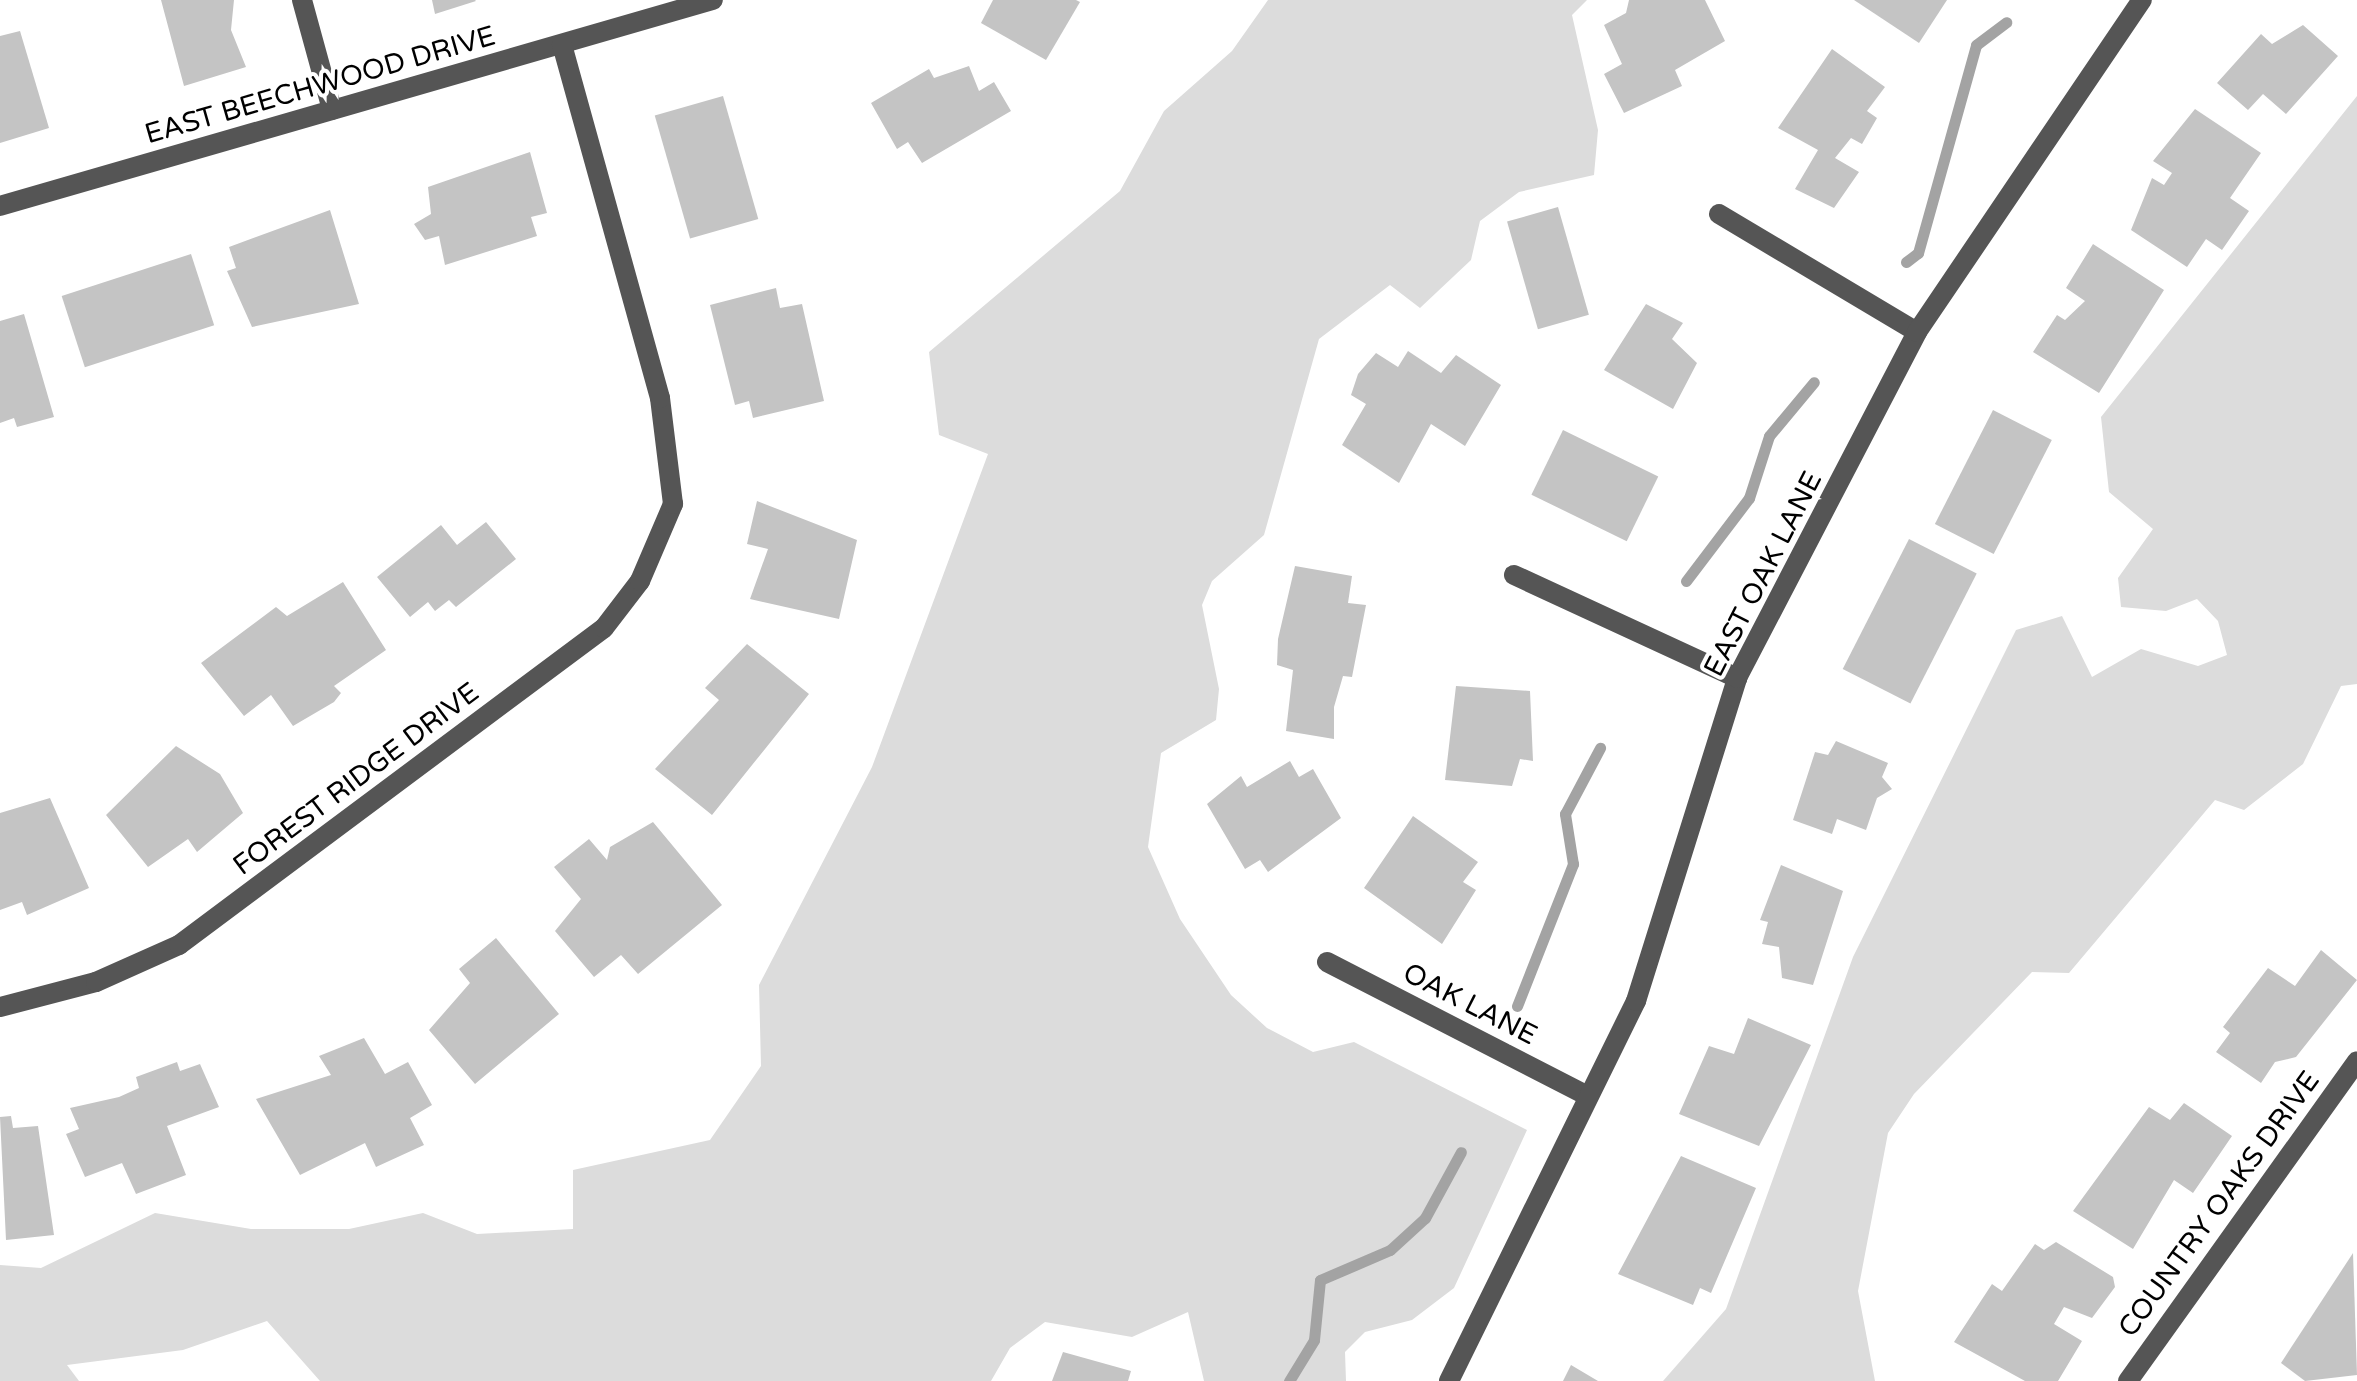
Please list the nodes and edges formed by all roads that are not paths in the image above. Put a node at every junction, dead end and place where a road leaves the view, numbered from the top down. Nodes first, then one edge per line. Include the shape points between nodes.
1 (302, 0) edge
2 (713, 0) edge
3 (2142, 0) edge
4 (562, 44) junction
5 (332, 110) junction
6 (0, 206) edge
7 (1719, 214) dead end
8 (1917, 332) junction
9 (1514, 575) dead end
10 (1737, 678) junction
11 (1327, 962) dead end
12 (0, 1007) edge
13 (2357, 1060) edge
14 (1588, 1096) junction
15 (1449, 1381) edge
16 (2128, 1381) edge

1 - 5 street
2 - 4 street, EAST BEECHWOOD DRIVE
3 - 8 street, EAST OAK LANE
4 - 5 street, EAST BEECHWOOD DRIVE
4 - 12 street, FOREST RIDGE DRIVE via 660,398 673,504 640,581 604,628 195,933 96,982
5 - 6 street, EAST BEECHWOOD DRIVE
7 - 8 street
8 - 10 street, EAST OAK LANE
9 - 10 street
10 - 14 street, EAST OAK LANE via 1636,1001
11 - 14 street, OAK LANE
13 - 16 street, COUNTRY OAKS DRIVE
14 - 15 street, EAST OAK LANE

